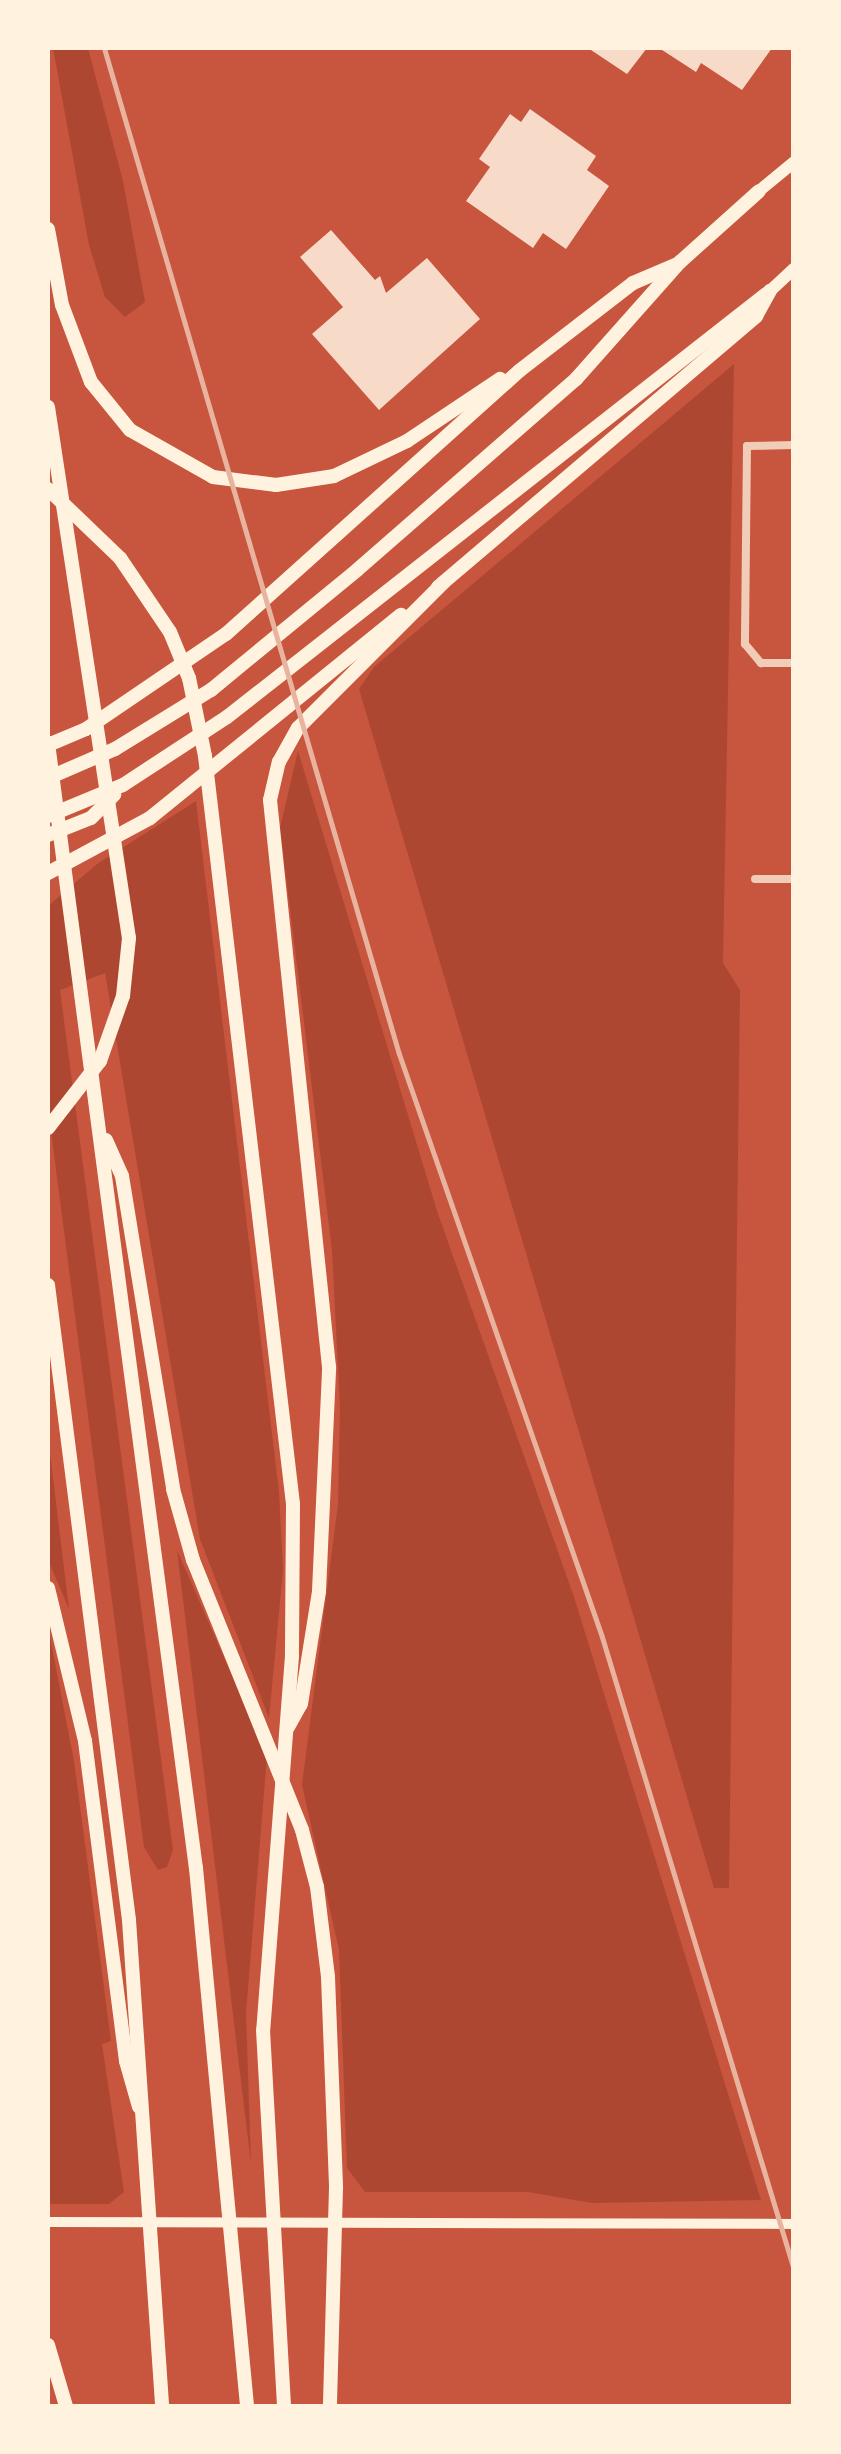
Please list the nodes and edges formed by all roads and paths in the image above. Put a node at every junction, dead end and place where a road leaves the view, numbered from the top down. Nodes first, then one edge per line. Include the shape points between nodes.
1 (794, 162) edge
2 (759, 191) joint
3 (48, 229) edge
4 (680, 262) junction
5 (794, 269) edge
6 (770, 290) junction
7 (519, 371) junction
8 (48, 407) edge
9 (794, 446) edge
10 (48, 489) edge
11 (444, 582) junction
12 (794, 663) edge
13 (48, 741) edge
14 (48, 778) edge
15 (123, 785) junction
16 (48, 816) edge
17 (48, 835) edge
18 (48, 872) edge
19 (755, 879) dead end
20 (794, 879) edge
21 (98, 1122) junction
22 (48, 1128) edge
23 (48, 1285) edge
24 (48, 1588) edge
25 (285, 1736) junction
26 (148, 2141) junction
27 (334, 2220) junction
28 (48, 2222) edge
29 (794, 2224) edge
30 (48, 2346) edge
31 (66, 2406) edge
32 (162, 2406) edge
33 (247, 2406) edge
34 (284, 2406) edge
35 (330, 2406) edge

1 - 2 highway
2 - 4 highway
3 - 7 highway via 62,305 91,382 130,430 214,477 276,485 334,476 408,441
4 - 7 highway via 633,283
4 - 14 highway via 576,380 211,690 115,749
5 - 6 highway
6 - 11 highway via 756,316
6 - 15 highway via 226,716
7 - 13 highway via 239,623 111,712
8 - 22 highway via 129,938 110,1038 77,1097
9 - 12 street via 746,446 745,626 745,644 756,661
10 - 25 highway via 95,529 144,590 189,678 215,834 292,1504
11 - 18 highway via 150,818
11 - 25 highway via 298,728 279,762 270,800 330,1367 319,1590 301,1704
13 - 21 highway
15 - 16 highway
15 - 17 highway via 92,818
19 - 20 street
21 - 27 highway via 122,1176 173,1490 193,1560 302,1830 317,1886 328,1977
21 - 33 highway via 196,1868
23 - 26 highway via 108,1730
24 - 26 highway via 85,1740 126,2061
25 - 34 highway via 263,2012
26 - 32 highway
27 - 28 main road
27 - 29 main road
27 - 35 highway
30 - 31 highway

